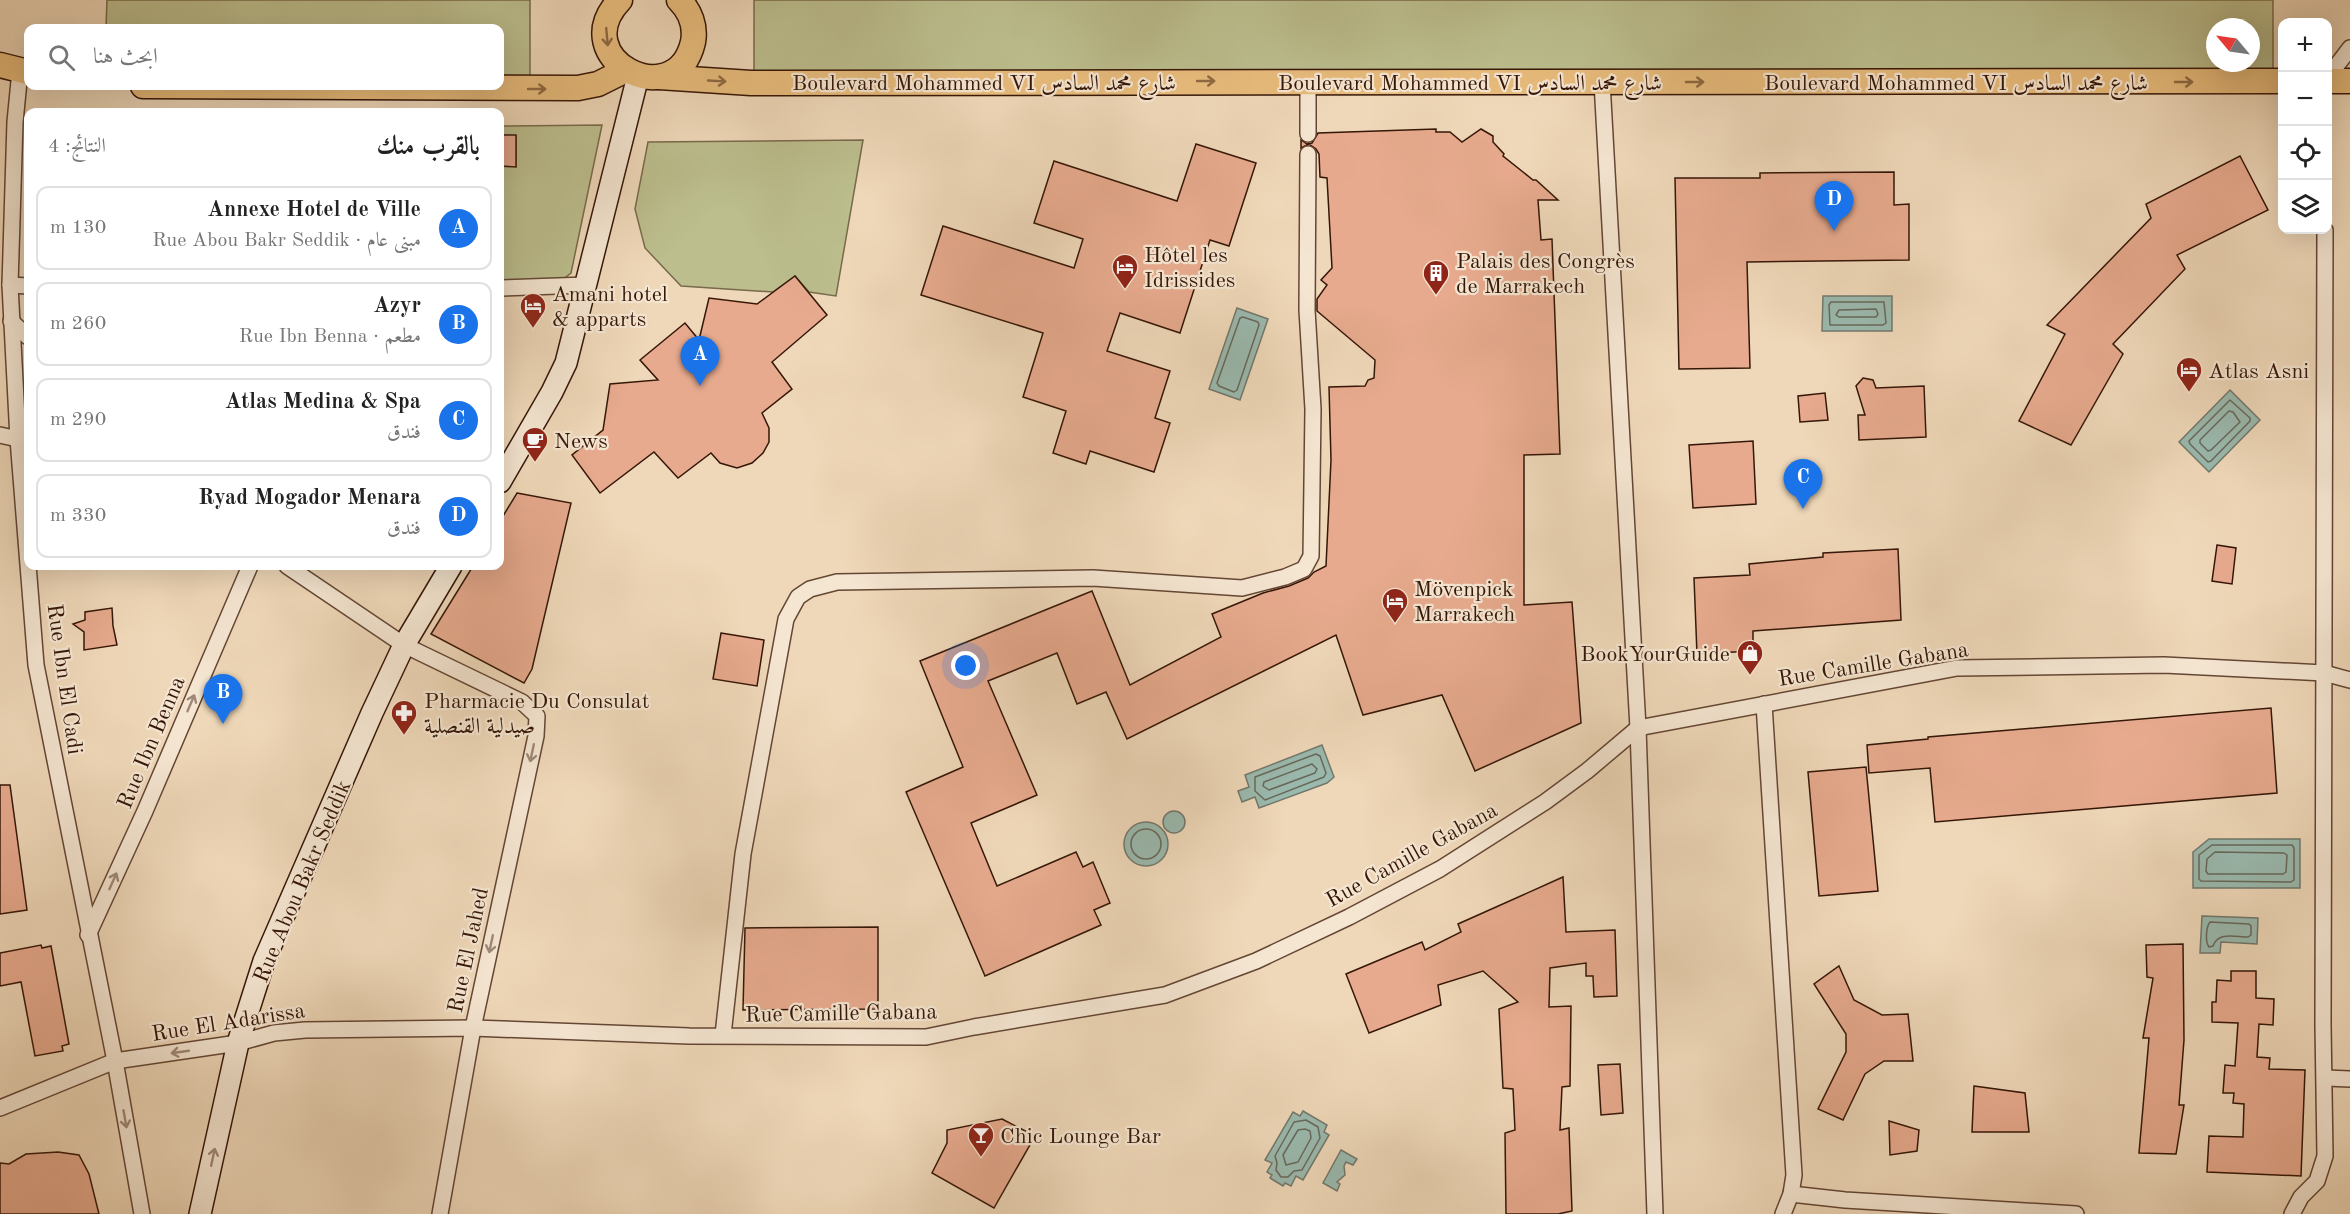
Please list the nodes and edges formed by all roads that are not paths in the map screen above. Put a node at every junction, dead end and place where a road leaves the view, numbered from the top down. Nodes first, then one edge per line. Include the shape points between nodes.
1 (620, 0) edge
2 (679, 0) edge
3 (2350, 48) edge
4 (12, 70) edge
5 (2332, 73) edge
6 (641, 74) junction
7 (2332, 79) edge
8 (1308, 81) junction
9 (2278, 81) edge
10 (2350, 81) edge
11 (1602, 82) junction
12 (504, 88) edge
13 (1308, 134) dead end
14 (1308, 154) dead end
15 (2325, 234) edge
16 (10, 285) junction
17 (586, 285) junction
18 (24, 286) edge
19 (504, 288) edge
20 (11, 321) junction
21 (24, 333) edge
22 (0, 435) edge
23 (18, 439) junction
24 (504, 475) edge
25 (24, 514) edge
26 (28, 570) edge
27 (248, 570) edge
28 (293, 570) edge
29 (449, 570) edge
30 (404, 645) junction
31 (2324, 673) junction
32 (2350, 680) edge
33 (1764, 704) junction
34 (1638, 728) junction
35 (88, 934) junction
36 (473, 1028) junction
37 (723, 1035) junction
38 (237, 1043) junction
39 (115, 1061) junction
40 (2325, 1078) junction
41 (2350, 1079) edge
42 (0, 1108) edge
43 (1791, 1194) junction
44 (1844, 1207) edge
45 (142, 1214) edge
46 (200, 1214) edge
47 (440, 1214) edge
48 (1655, 1214) edge
49 (1783, 1214) edge
50 (2076, 1214) edge
51 (2292, 1214) edge

1 -> 6 main road via 608,17 605,37 612,56
2 - 6 main road via 686,6 694,29 689,52 680,65
3 - 5 street
4 - 16 street, Rue Ibn El Cadi via 15,122
6 -> 8 main road, Boulevard Mohammed VI شارع محمد السادس via 751,83
12 -> 6 main road via 578,88
6 - 17 street
7 - 10 main road
8 - 11 main road, Boulevard Mohammed VI شارع محمد السادس
8 - 13 street
11 -> 9 main road, Boulevard Mohammed VI شارع محمد السادس
11 - 34 street
14 - 37 street via 1307,310 1313,409 1311,556 1304,569 1242,588 1092,578 880,581 824,584 798,597 786,619 743,854
15 - 31 street
16 - 18 street
16 - 20 street, Rue Ibn El Cadi
17 - 19 street
17 - 24 street via 561,376
20 - 21 street
20 - 23 street, Rue Ibn El Cadi
22 - 23 street
23 - 25 street, Rue Ibn El Cadi
26 - 35 street, Rue Ibn El Cadi via 36,665
35 -> 27 street, Rue Ibn Benna
28 - 30 street
29 - 30 street, Rue Abou Bakr Seddik
30 -> 36 street, Rue El Jahed via 522,702 537,716 536,736
30 - 38 street, Rue Abou Bakr Seddik via 264,962
31 - 32 street, Rue Camille Gabana
31 - 33 street, Rue Camille Gabana via 2164,665 1957,668
31 - 40 street
33 - 34 street, Rue Camille Gabana
33 - 43 street via 1794,1175
34 - 37 street, Rue Camille Gabana via 1545,802 1440,868 1256,961 1165,995 926,1037
34 - 48 street
35 - 39 street, Rue Ibn El Cadi
36 - 37 street, Rue Camille Gabana
36 - 38 street, Rue El Adarissa via 305,1030
36 - 47 street, Rue El Jahed
38 -> 39 street, Rue El Adarissa
46 -> 38 street, Rue Abou Bakr Seddik
39 - 42 street, Rue El Adarissa
39 -> 45 street, Rue Ibn El Cadi
40 - 41 street
40 - 51 street via 2323,1167
43 - 44 street
43 - 49 street
44 - 50 street

